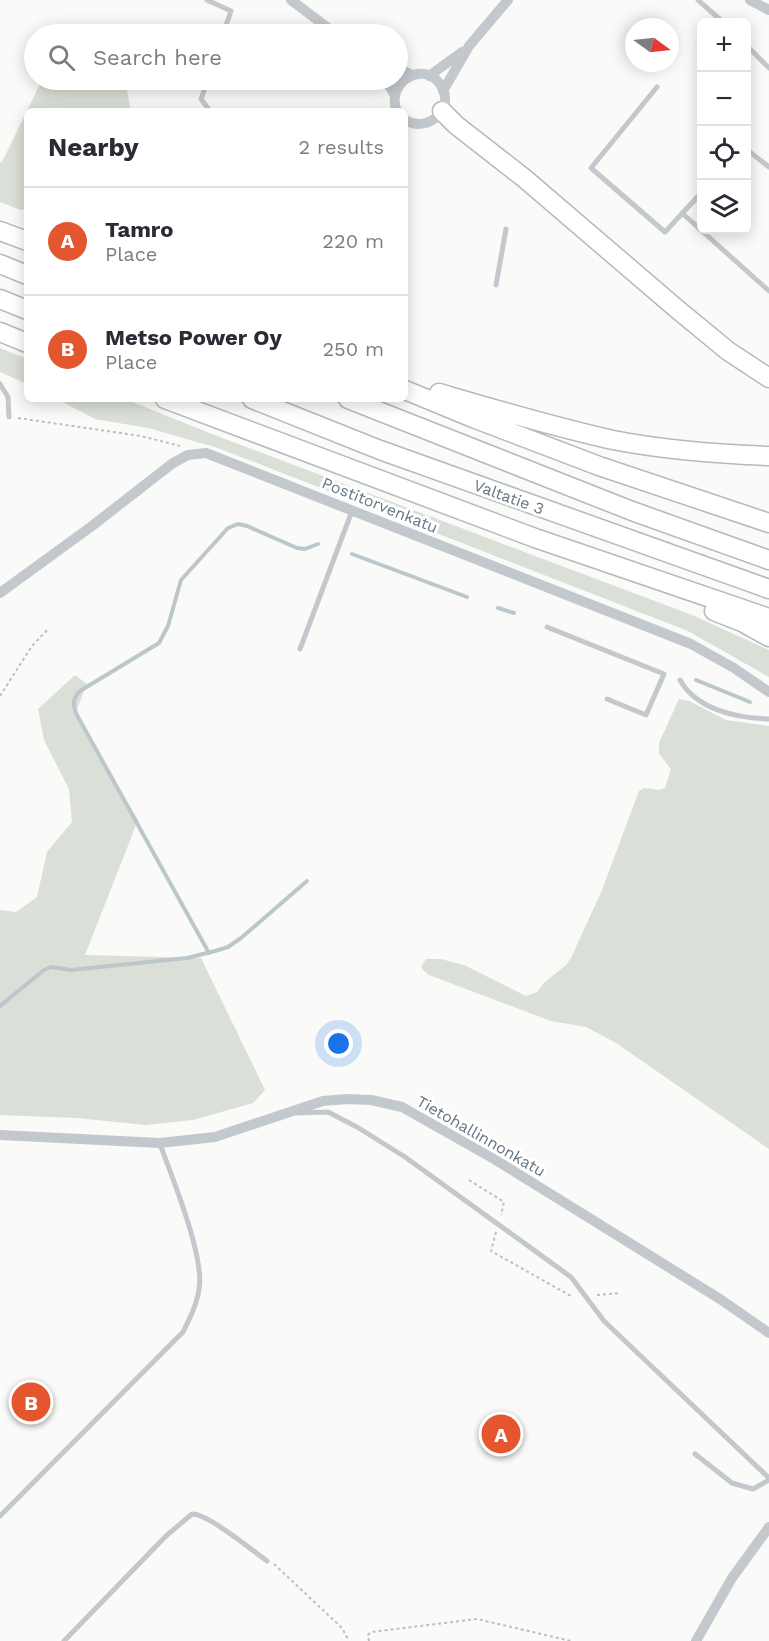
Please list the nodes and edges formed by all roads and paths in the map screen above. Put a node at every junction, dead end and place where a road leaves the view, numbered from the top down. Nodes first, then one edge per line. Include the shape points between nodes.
1 (207, 0) edge
2 (291, 0) edge
3 (508, 0) edge
4 (698, 0) edge
5 (750, 0) edge
6 (769, 10) edge
7 (718, 18) edge
8 (226, 24) edge
9 (323, 24) edge
10 (469, 46) junction
11 (751, 49) edge
12 (769, 68) edge
13 (408, 73) edge
14 (412, 75) junction
15 (429, 76) junction
16 (408, 78) edge
17 (657, 87) dead end
18 (204, 90) edge
19 (392, 90) edge
20 (396, 90) edge
21 (443, 91) junction
22 (394, 94) junction
23 (208, 108) edge
24 (396, 108) edge
25 (442, 111) junction
26 (410, 122) edge
27 (751, 152) edge
28 (769, 167) edge
29 (697, 197) edge
30 (682, 213) junction
31 (506, 229) dead end
32 (0, 231) edge
33 (24, 241) edge
34 (0, 264) edge
35 (24, 274) edge
36 (496, 285) dead end
37 (769, 291) edge
38 (0, 299) edge
39 (24, 309) edge
40 (0, 332) edge
41 (24, 342) edge
42 (769, 378) edge
43 (0, 384) edge
44 (408, 389) edge
45 (408, 390) edge
46 (173, 402) edge
47 (260, 402) edge
48 (356, 402) edge
49 (9, 417) joint
50 (195, 453) junction
51 (769, 456) edge
52 (352, 511) junction
53 (767, 521) edge
54 (586, 555) junction
55 (769, 560) edge
56 (769, 589) edge
57 (0, 593) edge
58 (769, 618) edge
59 (547, 627) dead end
60 (49, 628) dead end
61 (769, 637) edge
62 (300, 649) dead end
63 (680, 680) dead end
64 (769, 692) edge
65 (0, 696) edge
66 (607, 699) dead end
67 (769, 719) edge
68 (284, 1114) junction
69 (0, 1135) edge
70 (160, 1143) junction
71 (769, 1333) edge
72 (695, 1454) dead end
73 (769, 1479) edge
74 (0, 1516) edge
75 (769, 1527) edge
76 (268, 1560) joint
77 (64, 1641) edge
78 (349, 1641) edge
79 (369, 1641) edge
80 (572, 1641) edge
81 (696, 1641) edge

1 - 8 lane via 231,10
2 - 9 street
3 - 10 street
4 - 7 lane
5 - 6 street
10 - 15 street
10 - 21 street
11 - 12 lane
13 - 14 street
14 - 15 street
14 - 16 street
15 - 21 street
17 - 30 lane via 591,168 665,232
18 - 23 lane via 201,99
19 - 22 street
20 - 22 street
21 - 25 street
22 - 24 street
25 - 26 street via 430,123
25 - 42 highway via 685,316
27 - 28 lane
29 - 30 lane
30 - 37 lane
31 - 36 lane
32 - 33 highway
34 - 35 highway
38 - 39 highway
40 - 41 highway
43 - 49 lane via 8,397
44 - 51 highway via 431,391 615,440 705,453
45 - 53 highway via 598,466
46 - 54 highway
47 - 56 highway, Valtatie 3 via 380,450
48 - 55 highway, Valtatie 3 via 632,511
49 - 50 path via 141,436
50 - 52 street, Postitorvenkatu via 211,454
50 - 57 street via 173,463
52 - 62 lane
52 - 64 street, Postitorvenkatu via 691,644
54 - 58 highway
54 - 61 highway
59 - 66 lane via 664,674 646,715
60 - 65 path
63 - 67 lane via 687,691 715,710
68 - 70 street, Tietohallinnonkatu via 215,1137
68 - 71 street, Tietohallinnonkatu via 323,1101 347,1099 402,1107 494,1159
68 - 73 lane via 328,1112 357,1127 571,1276 604,1321
69 - 70 street, Tietohallinnonkatu
70 - 74 lane via 199,1260 200,1287 193,1311 183,1332
72 - 73 lane via 732,1483 753,1489
75 - 81 street via 732,1578
76 - 77 lane via 200,1514 192,1514
76 - 78 path via 342,1628
79 - 80 path via 371,1632 477,1619

